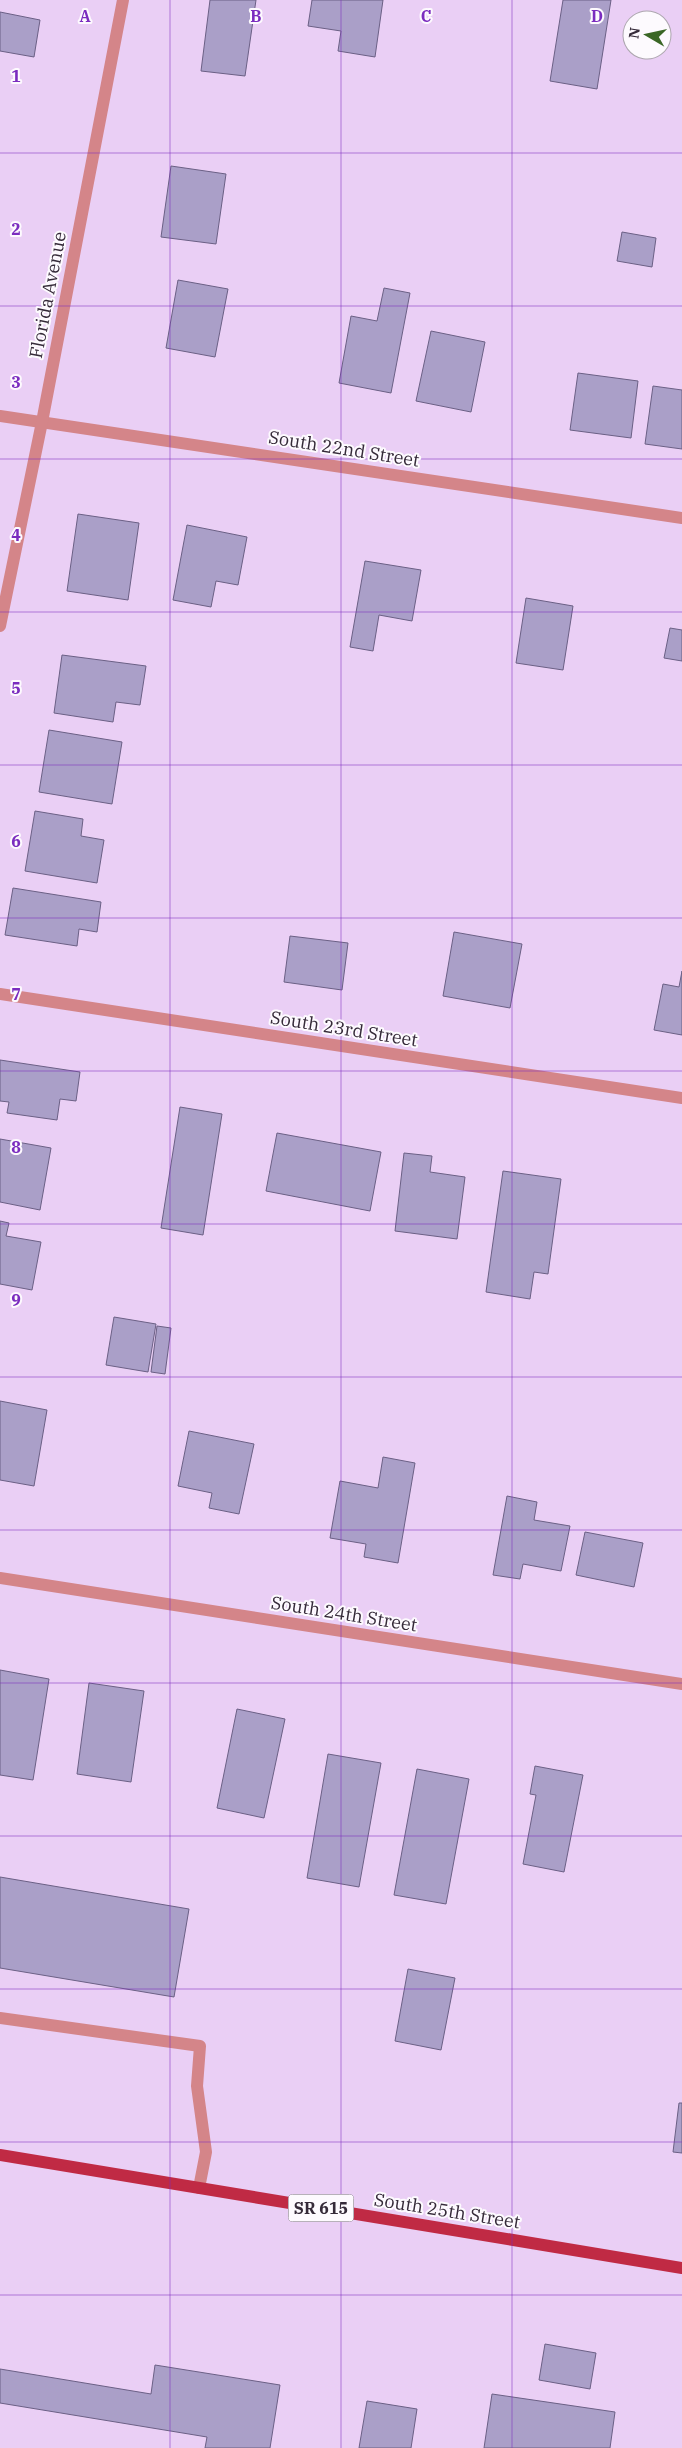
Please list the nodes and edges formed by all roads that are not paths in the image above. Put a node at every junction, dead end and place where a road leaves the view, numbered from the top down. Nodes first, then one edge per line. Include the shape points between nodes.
1 (123, 0) edge
2 (0, 416) edge
3 (42, 422) junction
4 (682, 518) edge
5 (0, 626) edge
6 (0, 994) edge
7 (682, 1098) edge
8 (0, 1578) edge
9 (682, 1684) edge
10 (0, 2018) edge
11 (0, 2155) edge
12 (200, 2188) junction
13 (682, 2268) edge

1 - 3 street, Florida Avenue
2 - 3 street, South 22nd Street
3 - 4 street, South 22nd Street
3 - 5 street, Florida Avenue
6 - 7 street, South 23rd Street
8 - 9 street, South 24th Street
10 - 12 street via 200,2046 197,2086 206,2152
11 - 12 main road, South 25th Street / SR 615
12 - 13 main road, South 25th Street / SR 615

